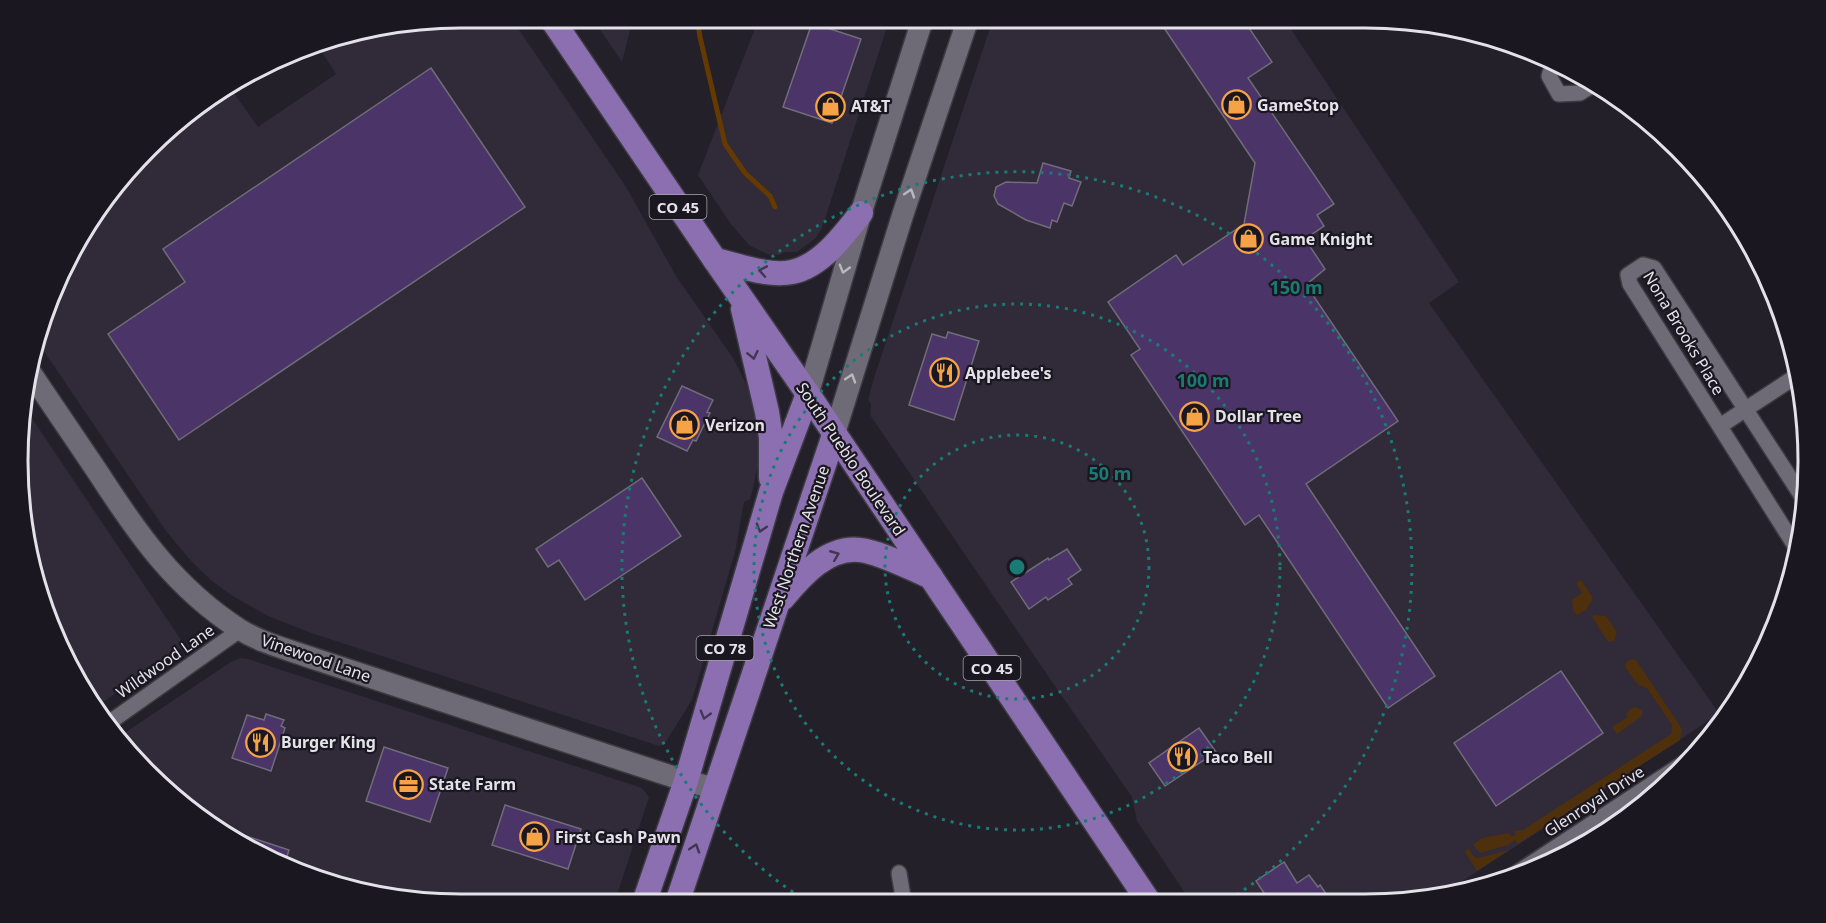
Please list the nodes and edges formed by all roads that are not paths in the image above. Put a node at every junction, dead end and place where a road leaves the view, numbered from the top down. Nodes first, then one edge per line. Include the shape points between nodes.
1 (558, 28) edge
2 (920, 28) edge
3 (965, 28) edge
4 (1551, 71) edge
5 (1585, 90) edge
6 (861, 213) junction
7 (715, 260) junction
8 (741, 298) junction
9 (36, 381) edge
10 (1790, 381) edge
11 (808, 393) junction
12 (1746, 410) junction
13 (1720, 426) junction
14 (834, 435) junction
15 (1797, 489) edge
16 (771, 492) junction
17 (1790, 538) edge
18 (931, 578) junction
19 (776, 607) junction
20 (240, 630) junction
21 (114, 719) edge
22 (1657, 781) edge
23 (686, 782) junction
24 (714, 788) junction
25 (1541, 857) edge
26 (899, 873) dead end
27 (648, 894) edge
28 (680, 894) edge
29 (902, 894) edge
30 (1144, 894) edge

1 - 7 main road, South Pueblo Boulevard / CO 45
2 - 6 street, CO 78
14 -> 3 street, West Northern Avenue / CO 78
4 - 5 street via 1549,76 1559,94
6 -> 7 main road via 842,238 815,262 792,272 769,272
6 -> 11 street, CO 78
7 - 8 main road, South Pueblo Boulevard / CO 45
8 - 11 main road, South Pueblo Boulevard / CO 45
8 -> 16 main road via 767,412
9 - 20 street, Vinewood Lane via 138,533 172,575
10 - 12 street
11 - 14 main road, South Pueblo Boulevard / CO 45
11 - 16 main road, CO 78
12 - 13 street
12 - 13 street, Nona Brooks Place via 1654,268 1643,265 1628,275 1630,284
12 - 15 street, Nona Brooks Place
13 - 17 street, Nona Brooks Place
14 - 18 main road, South Pueblo Boulevard / CO 45
14 - 19 main road, West Northern Avenue / CO 78
16 -> 23 main road, CO 78
19 -> 18 main road via 801,576 842,551 874,554
18 - 30 main road, South Pueblo Boulevard / CO 45
19 - 24 main road, West Northern Avenue / CO 78
20 - 21 street, Wildwood Lane
20 - 23 street, Vinewood Lane
22 - 25 street, Glenroyal Drive
23 - 24 street, Vinewood Lane
23 - 27 main road, CO 78
28 -> 24 main road, West Northern Avenue / CO 78
26 - 29 street

